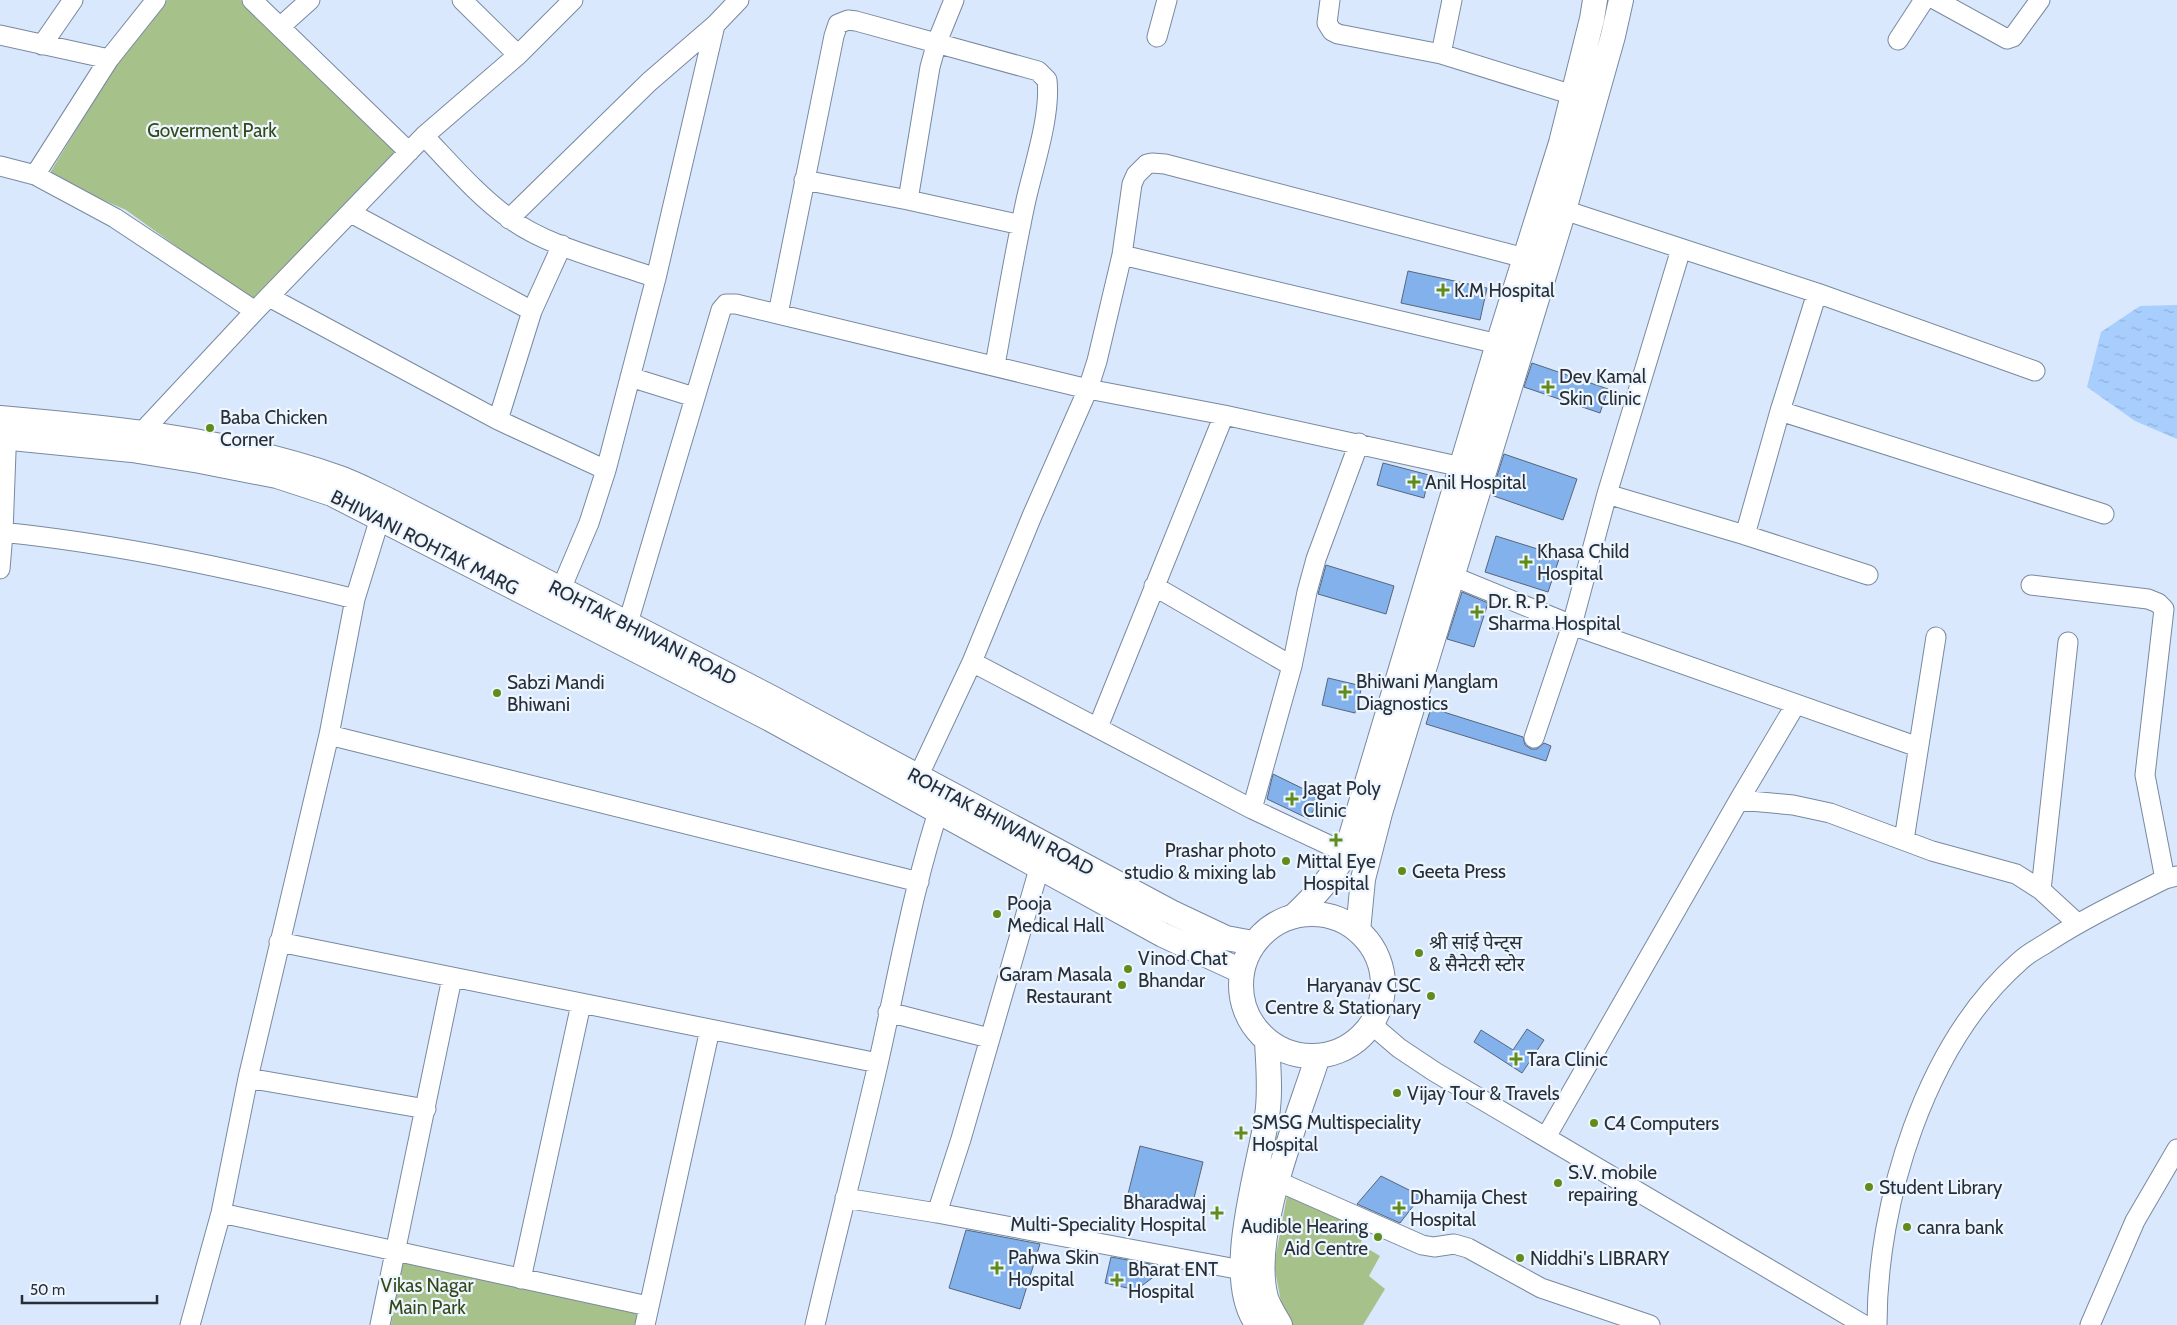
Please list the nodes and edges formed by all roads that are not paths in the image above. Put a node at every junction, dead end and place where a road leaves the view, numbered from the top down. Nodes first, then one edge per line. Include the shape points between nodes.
1 (73, 0) edge
2 (156, 0) edge
3 (252, 0) edge
4 (310, 0) edge
5 (462, 0) edge
6 (573, 0) edge
7 (740, 0) edge
8 (954, 0) edge
9 (1167, 0) edge
10 (1330, 0) edge
11 (1452, 0) edge
12 (1595, 0) edge
13 (1621, 0) edge
14 (1924, 0) edge
15 (1936, 0) edge
16 (2040, 0) edge
17 (715, 25) junction
18 (280, 27) junction
19 (0, 35) edge
20 (1156, 37) dead end
21 (1898, 40) dead end
22 (937, 42) junction
23 (42, 44) junction
24 (1441, 54) junction
25 (518, 55) junction
26 (109, 60) junction
27 (1573, 96) junction
28 (424, 136) junction
29 (409, 152) junction
30 (0, 166) edge
31 (34, 175) junction
32 (804, 180) junction
33 (908, 200) junction
34 (1564, 210) junction
35 (351, 213) junction
36 (510, 219) junction
37 (1021, 225) junction
38 (562, 245) junction
39 (1681, 249) junction
40 (1122, 254) junction
41 (1525, 258) junction
42 (656, 278) junction
43 (1817, 293) junction
44 (269, 297) junction
45 (255, 311) junction
46 (532, 311) junction
47 (778, 314) junction
48 (1498, 344) junction
49 (1524, 347) junction
50 (995, 365) junction
51 (2035, 371) dead end
52 (630, 377) junction
53 (1088, 389) junction
54 (694, 397) junction
55 (1780, 411) junction
56 (1224, 415) junction
57 (498, 420) junction
58 (4, 428) edge
59 (137, 441) junction
60 (1360, 443) junction
61 (1462, 467) junction
62 (606, 470) junction
63 (1608, 494) junction
64 (385, 509) junction
65 (2104, 514) dead end
66 (2, 533) edge
67 (1745, 535) junction
68 (0, 569) edge
69 (1868, 575) dead end
70 (1452, 576) junction
71 (2030, 585) dead end
72 (1154, 586) junction
73 (561, 589) junction
74 (355, 599) junction
75 (628, 624) junction
76 (1572, 625) junction
77 (1936, 636) dead end
78 (2068, 642) dead end
79 (972, 662) junction
80 (1292, 666) junction
81 (1796, 704) junction
82 (1098, 727) junction
83 (329, 736) junction
84 (1534, 738) dead end
85 (1918, 747) junction
86 (918, 777) junction
87 (1739, 800) junction
88 (941, 801) junction
89 (1252, 809) junction
90 (1904, 840) junction
91 (1346, 853) junction
92 (1043, 855) junction
93 (2171, 877) edge
94 (919, 882) junction
95 (2041, 890) junction
96 (1294, 916) junction
97 (2077, 923) junction
98 (1358, 931) junction
99 (279, 942) junction
100 (1254, 943) junction
101 (1241, 971) junction
102 (452, 978) junction
103 (581, 1004) junction
104 (888, 1012) junction
105 (1371, 1024) junction
106 (710, 1029) junction
107 (989, 1038) junction
108 (1267, 1040) junction
109 (1318, 1056) junction
110 (878, 1063) junction
111 (248, 1078) junction
112 (426, 1109) junction
113 (1546, 1137) junction
114 (2177, 1149) edge
115 (1276, 1181) junction
116 (845, 1198) junction
117 (221, 1213) junction
118 (937, 1213) junction
119 (396, 1251) junction
120 (1242, 1270) junction
121 (521, 1279) junction
122 (648, 1306) junction
123 (1252, 1323) edge
124 (190, 1325) edge
125 (380, 1325) edge
126 (645, 1325) edge
127 (815, 1325) edge
128 (1280, 1325) edge
129 (1650, 1325) edge
130 (1864, 1325) edge
131 (1877, 1325) edge
132 (2090, 1325) edge

1 - 23 street
2 - 26 street
3 - 18 street
4 - 18 street
5 - 25 street
6 - 25 street
7 - 17 street
8 - 22 street
9 - 20 street
10 - 24 street via 1327,23 1332,31
11 - 24 street
12 - 27 main road
13 - 34 main road
14 - 21 street
15 - 16 street via 2007,38 2013,37
17 - 36 street via 649,82
17 - 42 street
18 - 29 street
19 - 23 street
22 - 32 street via 856,21 838,24
22 - 33 street via 926,87
22 - 37 street via 1038,71 1047,80 1045,116
23 - 26 street
24 - 27 street
25 - 28 street
26 - 31 street
27 - 41 main road
28 - 29 street
28 - 36 street via 478,192
29 - 35 street
30 - 31 street
31 - 45 street via 115,218
32 - 33 street
32 - 47 street
33 - 37 street
34 - 39 street
34 - 49 main road
35 - 44 street
35 - 46 street
36 - 38 street
37 - 50 street
38 - 42 street
38 - 46 street
39 - 43 street
39 - 63 street
40 - 41 street via 1132,184 1141,168 1152,163
40 - 48 street
40 - 53 street
41 - 48 main road
42 - 52 street
43 - 51 street
43 - 55 street
44 - 45 street
44 - 57 street
45 - 59 street
46 - 57 street
47 - 50 street
47 - 54 street via 736,304 724,305
48 - 49 street
48 - 61 main road
49 - 70 main road
50 - 53 street
52 - 54 street
52 - 62 street
53 - 56 street
53 - 79 street
54 - 75 street
55 - 65 street
55 - 67 street
56 - 60 street
56 - 72 street
57 - 62 street
58 - 59 main road, BHIWANI ROHTAK MARG
58 - 66 street
59 - 64 main road, BHIWANI ROHTAK MARG via 277,476
60 - 61 street
60 - 80 street via 1316,559
61 - 91 main road
62 - 73 street via 589,523
63 - 67 street
63 - 76 street
64 - 73 main road, ROHTAK BHIWANI ROAD
64 - 74 street
64 - 88 main road, BHIWANI ROHTAK MARG via 761,715
66 - 68 street
66 - 74 street via 132,551 257,575
67 - 69 street
70 - 76 street
70 - 98 main road via 1375,832 1363,879
71 - 93 street via 2148,599 2164,610 2145,775
72 - 80 street
72 - 82 street
73 - 75 main road, ROHTAK BHIWANI ROAD
74 - 83 street
75 - 86 main road, ROHTAK BHIWANI ROAD
76 - 81 street
76 - 84 street
77 - 85 street
78 - 95 street
79 - 82 street
79 - 86 street
80 - 89 street
81 - 85 street
81 - 87 street
82 - 89 street
83 - 94 street
83 - 99 street
85 - 90 street
86 - 88 main road, ROHTAK BHIWANI ROAD
87 - 90 street via 1830,813
87 - 113 street
88 - 92 main road, BHIWANI ROHTAK MARG
88 - 94 street
89 - 91 street
90 - 95 street via 2016,874
91 - 96 main road via 1331,878
92 - 100 main road, ROHTAK BHIWANI ROAD via 1204,929 1226,938
92 - 101 main road, BHIWANI ROHTAK MARG via 1163,936
92 - 107 street
93 - 97 street
94 - 104 street
95 - 97 street
96 - 98 main road via 1316,914 1339,918
96 - 100 main road via 1275,923
97 - 131 street via 2021,959 1989,990 1944,1058 1922,1104 1902,1162 1879,1267
98 - 105 main road via 1372,946 1384,985 1380,1006
99 - 102 street
99 - 111 street
100 - 101 main road
101 - 108 main road via 1244,1009 1253,1026
102 - 103 street
102 - 112 street
103 - 106 street
103 - 121 street
104 - 107 street
104 - 110 street
105 - 109 main road via 1351,1044
105 - 113 street via 1435,1072
106 - 110 street
106 - 122 street
107 - 118 street
108 - 109 main road via 1282,1050
108 - 120 main road via 1267,1116 1248,1212
109 - 115 main road
110 - 116 street
111 - 112 street
111 - 117 street
112 - 119 street
113 - 130 street
114 - 132 street via 2135,1221
115 - 128 main road via 1262,1265 1266,1298
115 - 129 street via 1422,1245 1454,1244 1468,1248 1541,1288
116 - 118 street
116 - 127 street
117 - 119 street
117 - 124 street
118 - 120 street
119 - 121 street
119 - 125 street
120 - 123 main road
121 - 122 street
122 - 126 street

